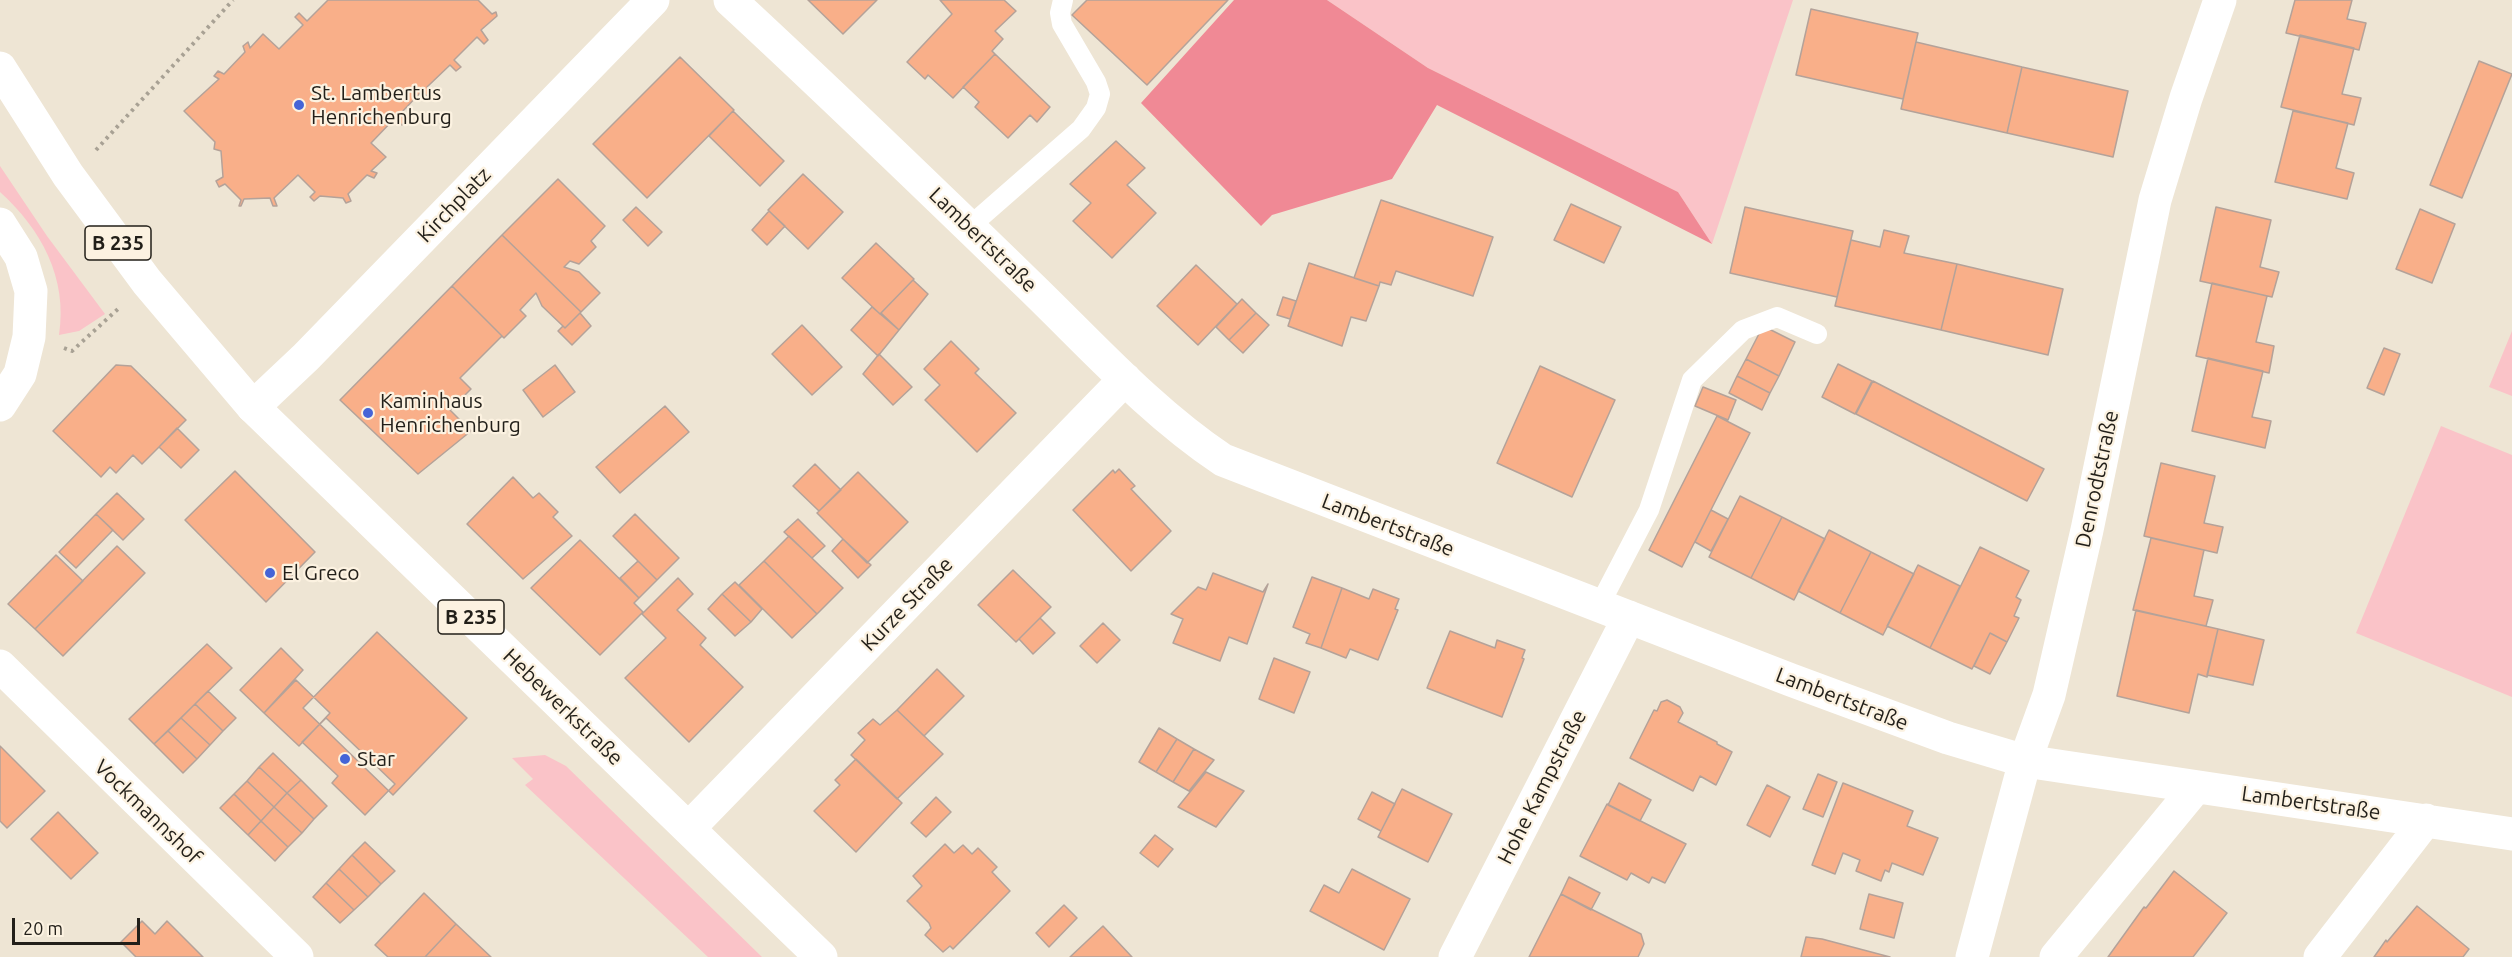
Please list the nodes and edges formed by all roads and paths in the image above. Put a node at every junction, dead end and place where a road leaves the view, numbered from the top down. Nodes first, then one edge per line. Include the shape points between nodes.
1 (233, 0) edge
2 (653, 0) edge
3 (730, 0) edge
4 (1063, 0) edge
5 (2220, 0) edge
6 (0, 68) edge
7 (68, 175) junction
8 (0, 224) edge
9 (969, 227) junction
10 (147, 282) junction
11 (1817, 334) dead end
12 (29, 338) junction
13 (1125, 379) junction
14 (0, 405) edge
15 (253, 407) junction
16 (1614, 612) junction
17 (0, 666) edge
18 (2025, 761) junction
19 (2196, 787) junction
20 (2426, 820) junction
21 (689, 828) junction
22 (2512, 834) edge
23 (297, 957) edge
24 (821, 957) edge
25 (1455, 957) edge
26 (1972, 957) edge
27 (2056, 957) edge
28 (2320, 957) edge

1 - 7 path via 106,141
2 - 15 street, Kirchplatz
3 - 9 street, Lambertstraße
4 - 9 lane via 1062,24 1096,82 1100,94 1096,108 1081,129
5 - 18 street, Denrodtstraße via 2155,200 2049,695
6 - 7 street, B 235
7 - 10 street, B 235
8 - 12 street via 21,257 31,291
9 - 13 street, Lambertstraße
10 - 12 path via 72,351
10 - 15 street, B 235
11 - 16 lane via 1777,317 1743,330 1692,380
12 - 14 street via 20,374
13 - 16 street, Lambertstraße via 1189,438 1223,460
13 - 21 street, Kurze Straße
15 - 21 street, Hebewerkstraße / B 235
16 - 18 street, Lambertstraße via 1948,738
16 - 25 street, Hohe Kampstraße
17 - 23 street, Vockmannshof
18 - 19 street, Lambertstraße
18 - 26 street, Denrodtstraße
19 - 20 street, Lambertstraße
19 - 27 street
20 - 22 street, Lambertstraße
20 - 28 street
21 - 24 street, Hebewerkstraße / B 235

